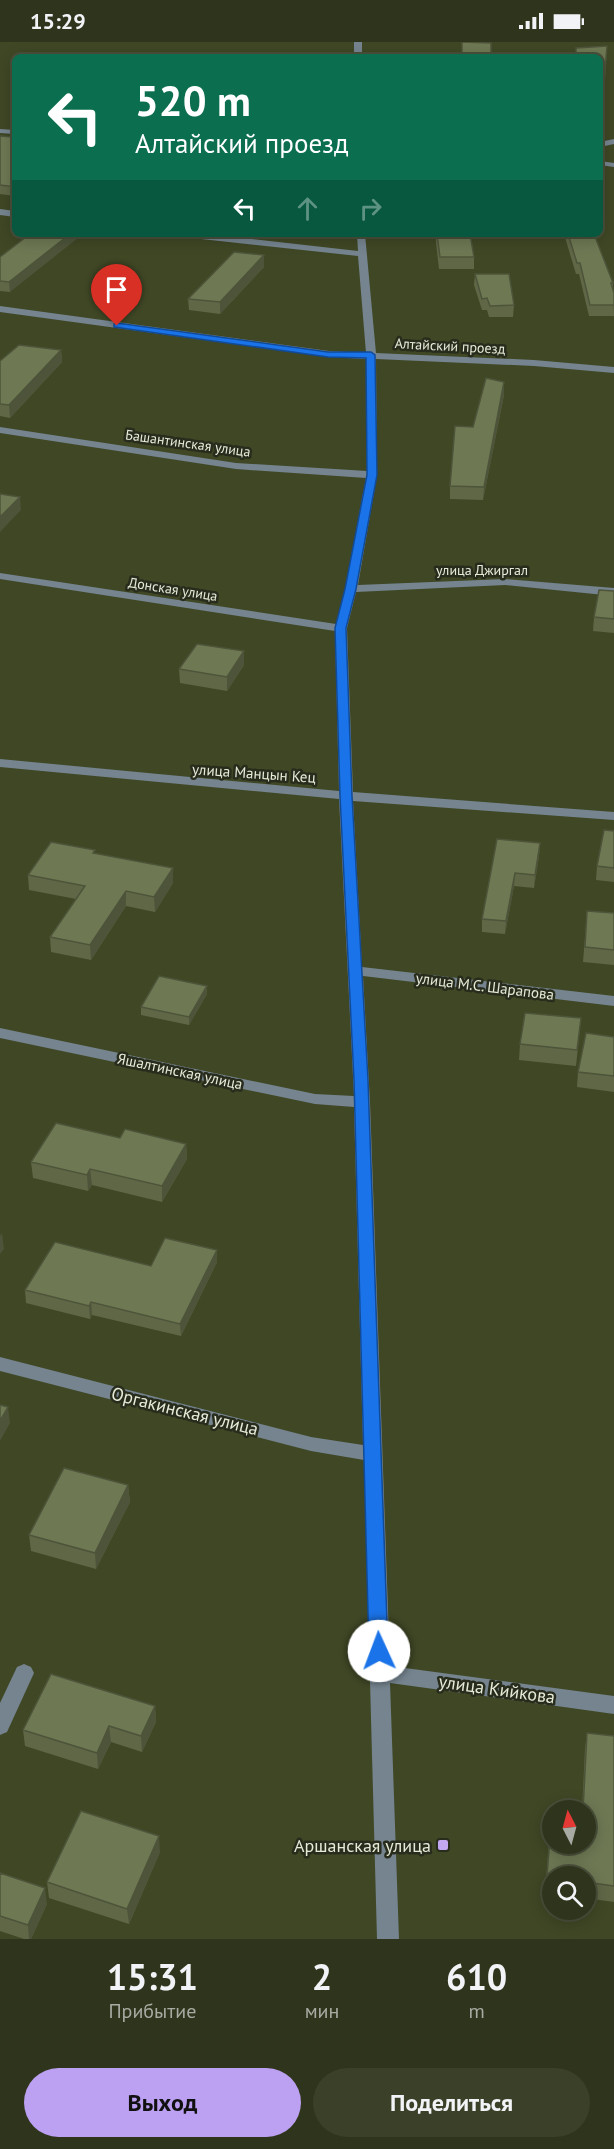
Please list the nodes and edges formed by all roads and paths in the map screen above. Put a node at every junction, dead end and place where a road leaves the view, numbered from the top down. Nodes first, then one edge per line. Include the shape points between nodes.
1 (210, 237) edge
2 (361, 237) edge
3 (362, 254) junction
4 (0, 309) edge
5 (371, 355) junction
6 (614, 370) edge
7 (0, 430) edge
8 (372, 475) junction
9 (0, 576) edge
10 (351, 589) junction
11 (614, 592) edge
12 (341, 628) junction
13 (0, 764) edge
14 (346, 796) junction
15 (614, 816) edge
16 (356, 970) junction
17 (614, 1001) edge
18 (0, 1033) edge
19 (362, 1102) junction
20 (0, 1364) edge
21 (371, 1454) junction
22 (24, 1673) dead end
23 (379, 1673) junction
24 (614, 1705) edge
25 (0, 1725) edge
26 (388, 1939) edge

1 - 3 street
2 - 3 street
3 - 5 street
4 - 5 street, Алтайский проезд via 328,354
5 - 6 street, Алтайский проезд
5 - 8 street
7 - 8 street, Башантинская улица via 236,466
8 - 10 street
9 - 12 street, Донская улица
10 - 11 street, улица Джиргал via 505,582
10 - 12 street
12 - 14 street
13 - 14 street, улица Манцын Кец via 150,781
14 - 15 street, улица Манцын Кец
14 - 16 street
16 - 17 street, улица М.С. Шарапова
16 - 19 street
18 - 19 street, Яшалтинская улица via 315,1099
19 - 21 street
20 - 21 street, Оргакинская улица via 311,1444
21 - 23 street
22 - 25 street
23 - 24 street, улица Кийкова
23 - 26 street

